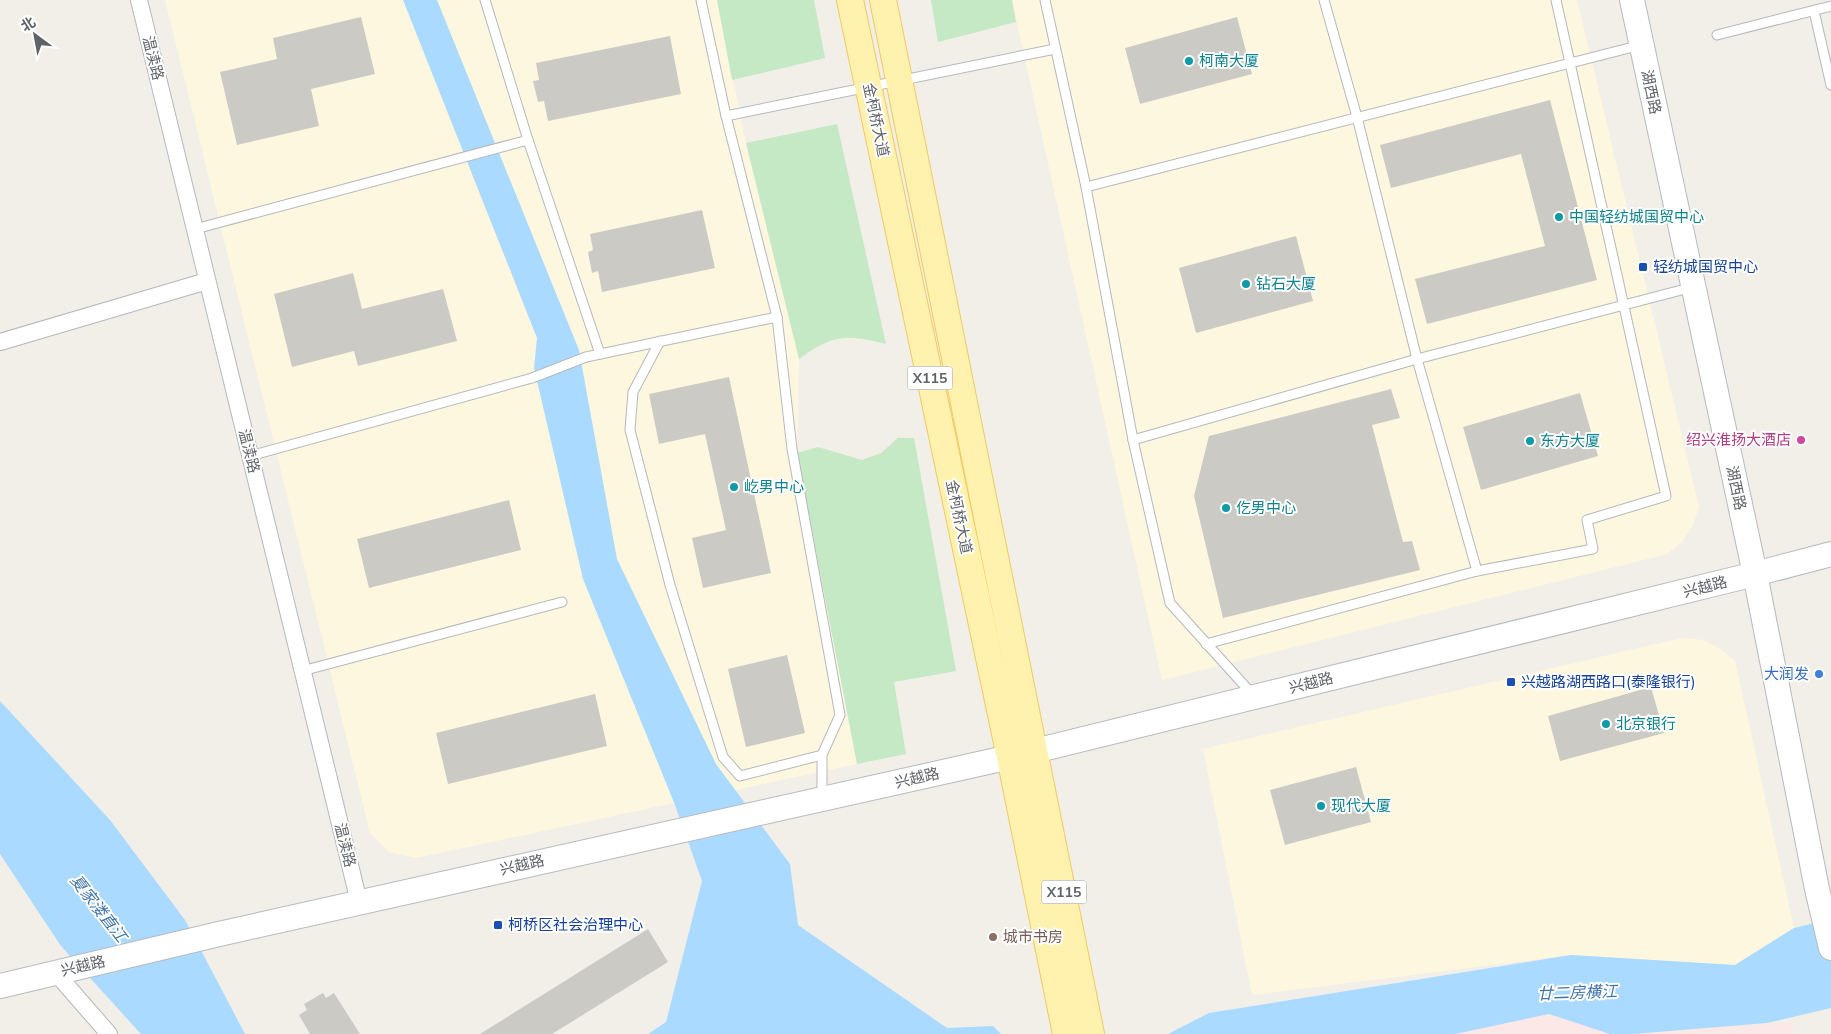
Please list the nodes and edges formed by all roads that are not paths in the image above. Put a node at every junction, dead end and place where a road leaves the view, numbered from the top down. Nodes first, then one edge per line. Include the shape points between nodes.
1 (139, 0) edge
2 (485, 0) edge
3 (702, 0) edge
4 (850, 0) edge
5 (883, 0) edge
6 (1045, 0) edge
7 (1324, 0) edge
8 (1556, 0) edge
9 (1632, 0) edge
10 (1831, 6) edge
11 (1814, 11) junction
12 (1717, 36) dead end
13 (1641, 45) junction
14 (1056, 49) junction
15 (1570, 63) junction
16 (900, 82) junction
17 (1831, 85) edge
18 (869, 88) junction
19 (726, 116) junction
20 (1357, 118) junction
21 (528, 140) junction
22 (1086, 187) junction
23 (195, 229) junction
24 (207, 280) junction
25 (1693, 287) junction
26 (1623, 305) junction
27 (776, 316) junction
28 (660, 341) junction
29 (0, 342) edge
30 (600, 354) junction
31 (1417, 359) junction
32 (1134, 440) junction
33 (250, 456) junction
34 (1831, 554) edge
35 (1477, 571) junction
36 (1755, 574) junction
37 (562, 602) dead end
38 (1206, 644) junction
39 (302, 671) junction
40 (1254, 697) junction
41 (1036, 751) junction
42 (822, 755) junction
43 (1010, 757) junction
44 (822, 799) junction
45 (359, 902) junction
46 (1831, 948) edge
47 (61, 971) junction
48 (0, 986) edge
49 (109, 1034) edge
50 (1066, 1034) edge
51 (1091, 1034) edge

1 - 23 street, 温渎路
2 - 21 lane
3 - 19 lane
4 - 18 main road, 金柯桥大道 / X115
5 - 16 main road, 金柯桥大道 / X115
6 - 14 lane
7 - 20 lane
8 - 15 lane
9 - 13 street, 湖西路
10 - 11 lane
11 - 12 lane
11 - 17 lane
13 - 15 lane
13 - 25 street, 湖西路
14 - 16 lane
14 - 22 lane
15 - 20 lane
15 - 26 lane
16 - 18 lane
16 - 41 main road, 金柯桥大道 / X115
18 - 19 lane
18 - 43 main road, 金柯桥大道 / X115
19 - 27 lane
20 - 22 lane
20 - 31 lane
21 - 23 lane
21 - 30 lane
22 - 32 lane
23 - 24 street, 温渎路
24 - 29 street
24 - 33 street, 温渎路
25 - 26 lane
25 - 36 street, 湖西路
26 - 31 lane
26 - 35 lane via 1666,496 1587,520 1593,549
27 - 28 lane
27 - 42 lane via 792,449 840,715
28 - 30 lane
28 - 42 lane via 633,392 630,430 670,585 723,757 740,776
30 - 33 lane via 532,378
31 - 32 lane
31 - 35 lane
32 - 38 lane via 1170,604
33 - 39 street, 温渎路
34 - 36 street, 兴越路
35 - 38 lane
36 - 40 street, 兴越路
36 - 46 street, 湖西路
37 - 39 lane
38 - 40 lane
39 - 45 street, 温渎路
40 - 41 street, 兴越路
41 - 43 street, 兴越路
41 - 51 main road, 金柯桥大道 / X115
42 - 44 lane
43 - 44 street, 兴越路
43 - 50 main road, 金柯桥大道 / X115
44 - 45 street, 兴越路
45 - 47 street, 兴越路
47 - 48 street, 兴越路
47 - 49 street

